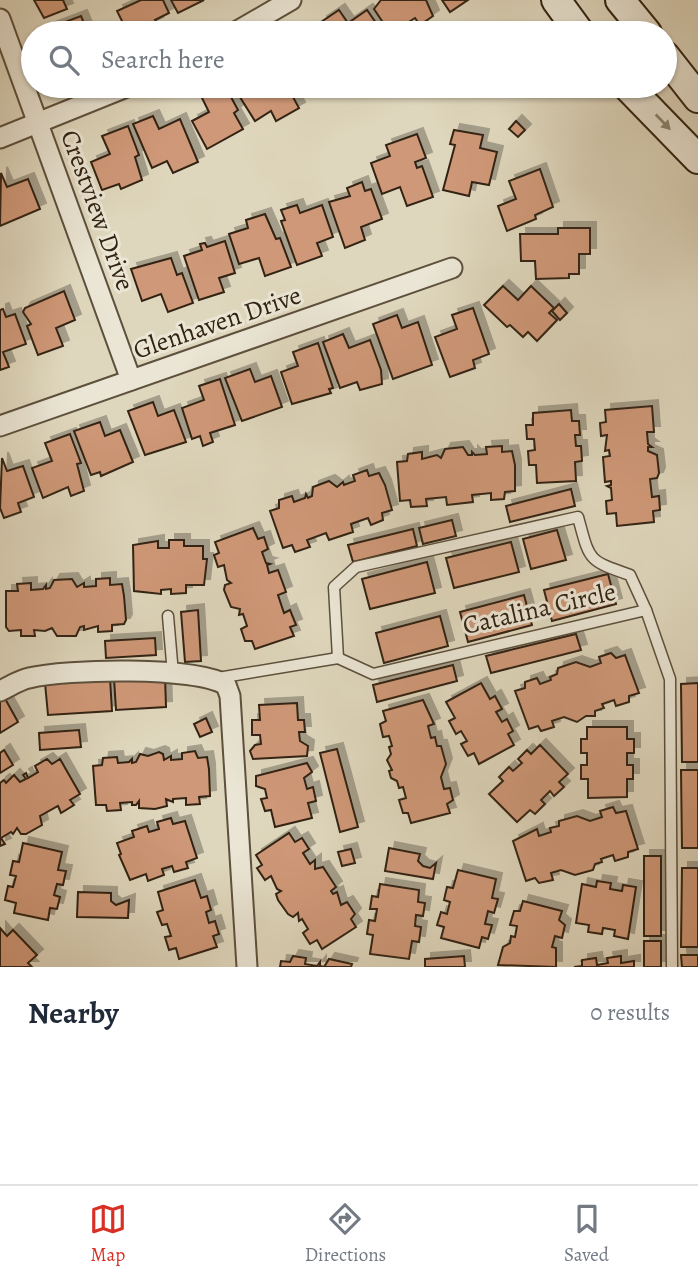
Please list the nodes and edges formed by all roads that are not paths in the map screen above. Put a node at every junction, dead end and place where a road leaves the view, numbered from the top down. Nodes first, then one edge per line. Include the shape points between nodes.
1 (291, 0) edge
2 (556, 0) edge
3 (620, 0) edge
4 (0, 19) edge
5 (255, 21) edge
6 (571, 21) edge
7 (637, 21) edge
8 (677, 71) edge
9 (21, 76) edge
10 (29, 98) edge
11 (101, 98) edge
12 (639, 98) edge
13 (698, 98) edge
14 (39, 124) junction
15 (0, 138) edge
16 (698, 159) edge
17 (452, 268) dead end
18 (131, 380) junction
19 (0, 426) edge
20 (646, 610) junction
21 (168, 616) dead end
22 (338, 658) junction
23 (173, 674) junction
24 (216, 679) junction
25 (0, 691) edge
26 (247, 967) edge
27 (672, 967) edge

1 - 5 street
2 - 6 main road
3 - 7 main road
4 - 9 street, Crestview Drive
8 - 13 main road
10 - 14 street, Crestview Drive
11 - 14 street
12 -> 16 main road
14 - 15 street
14 - 18 street, Crestview Drive
17 - 18 street, Glenhaven Drive
18 - 19 street, Glenhaven Drive
20 - 22 lane, Catalina Circle via 373,674
20 - 22 lane via 631,575 594,563 578,517 356,567 334,587
20 - 27 lane, Catalina Circle via 670,679
21 - 23 lane
22 - 24 lane
23 - 24 street
23 - 25 street via 28,678
24 - 26 street via 226,685 230,696

